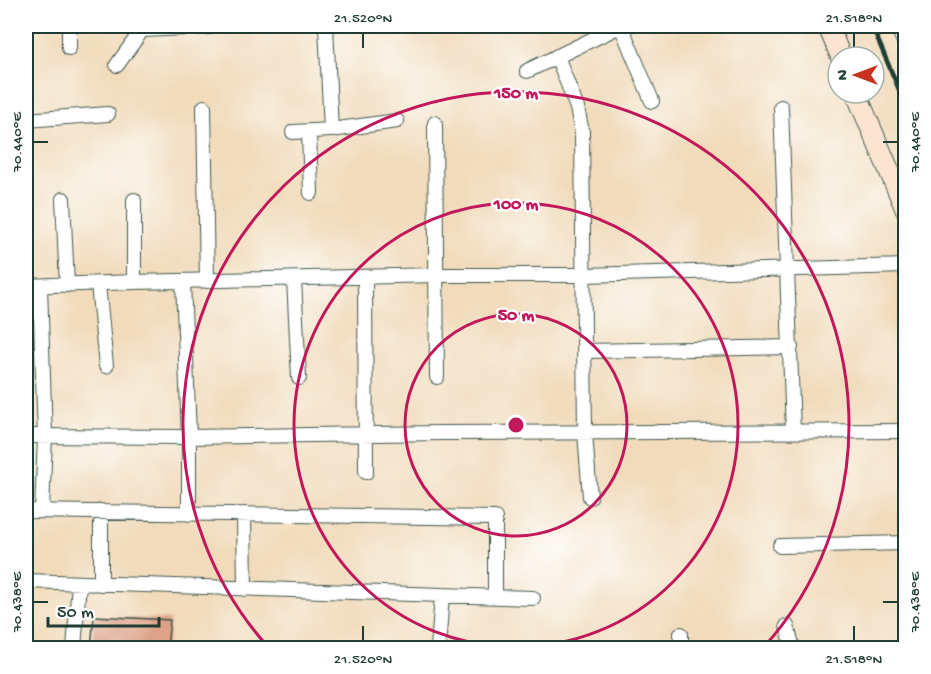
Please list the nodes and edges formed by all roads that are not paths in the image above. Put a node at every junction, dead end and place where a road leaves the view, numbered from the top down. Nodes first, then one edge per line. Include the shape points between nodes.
1 (69, 26) edge
2 (209, 26) edge
3 (326, 26) edge
4 (620, 26) edge
5 (828, 26) edge
6 (897, 26) edge
7 (142, 28) edge
8 (836, 45) edge
9 (906, 46) edge
10 (69, 48) dead end
11 (557, 56) junction
12 (117, 65) dead end
13 (527, 71) dead end
14 (652, 101) dead end
15 (861, 105) edge
16 (204, 107) dead end
17 (781, 107) dead end
18 (108, 114) dead end
19 (26, 120) edge
20 (397, 121) dead end
21 (435, 123) dead end
22 (331, 130) junction
23 (293, 132) dead end
24 (309, 132) junction
25 (310, 193) dead end
26 (63, 199) dead end
27 (134, 200) dead end
28 (906, 210) edge
29 (906, 266) edge
30 (788, 269) junction
31 (437, 275) junction
32 (584, 275) junction
33 (365, 278) junction
34 (294, 280) junction
35 (183, 281) junction
36 (207, 281) junction
37 (134, 282) junction
38 (98, 284) junction
39 (67, 285) junction
40 (26, 286) edge
41 (40, 286) junction
42 (791, 347) junction
43 (585, 351) junction
44 (106, 366) dead end
45 (437, 377) dead end
46 (299, 378) dead end
47 (906, 431) edge
48 (793, 432) junction
49 (585, 433) junction
50 (367, 434) junction
51 (26, 436) edge
52 (45, 436) junction
53 (189, 437) junction
54 (366, 472) dead end
55 (590, 497) dead end
56 (26, 511) edge
57 (101, 511) junction
58 (42, 512) junction
59 (189, 513) junction
60 (244, 514) junction
61 (906, 543) edge
62 (780, 546) dead end
63 (26, 581) edge
64 (79, 583) junction
65 (101, 584) junction
66 (245, 589) junction
67 (442, 595) junction
68 (495, 597) junction
69 (533, 598) dead end
70 (786, 626) dead end
71 (681, 634) dead end
72 (74, 648) edge
73 (438, 648) edge
74 (681, 648) edge
75 (793, 648) edge

1 - 10 street
2 - 7 street
3 - 22 street
4 - 11 street
4 - 14 street
5 - 8 street
6 - 9 street
7 - 12 street
11 - 13 street
11 - 32 street via 582,132
15 - 28 street
16 - 36 street
17 - 30 street
18 - 19 street
20 - 22 street
21 - 31 street
22 - 24 street
23 - 24 street
24 - 25 street
26 - 39 street
27 - 37 street
29 - 30 street
30 - 32 street
30 - 42 street
31 - 32 street
31 - 33 street
31 - 45 street
32 - 43 street
33 - 34 street
33 - 50 street
34 - 36 street
34 - 46 street
35 - 36 street
35 - 37 street
35 - 53 street
37 - 38 street
38 - 39 street
38 - 44 street
39 - 41 street
40 - 41 street
41 - 52 street
42 - 43 street
42 - 48 street
43 - 49 street
47 - 48 street
48 - 49 street
49 - 50 street
49 - 55 street
50 - 53 street
50 - 54 street
51 - 52 street
52 - 53 street
52 - 58 street
53 - 59 street
56 - 58 street
57 - 58 street
57 - 59 street
57 - 65 street
59 - 60 street
60 - 66 street
60 - 68 street via 495,518
61 - 62 street
63 - 64 street
64 - 65 street
64 - 72 street
65 - 66 street
66 - 67 street
67 - 68 street
67 - 73 street
68 - 69 street
70 - 75 street
71 - 74 street

